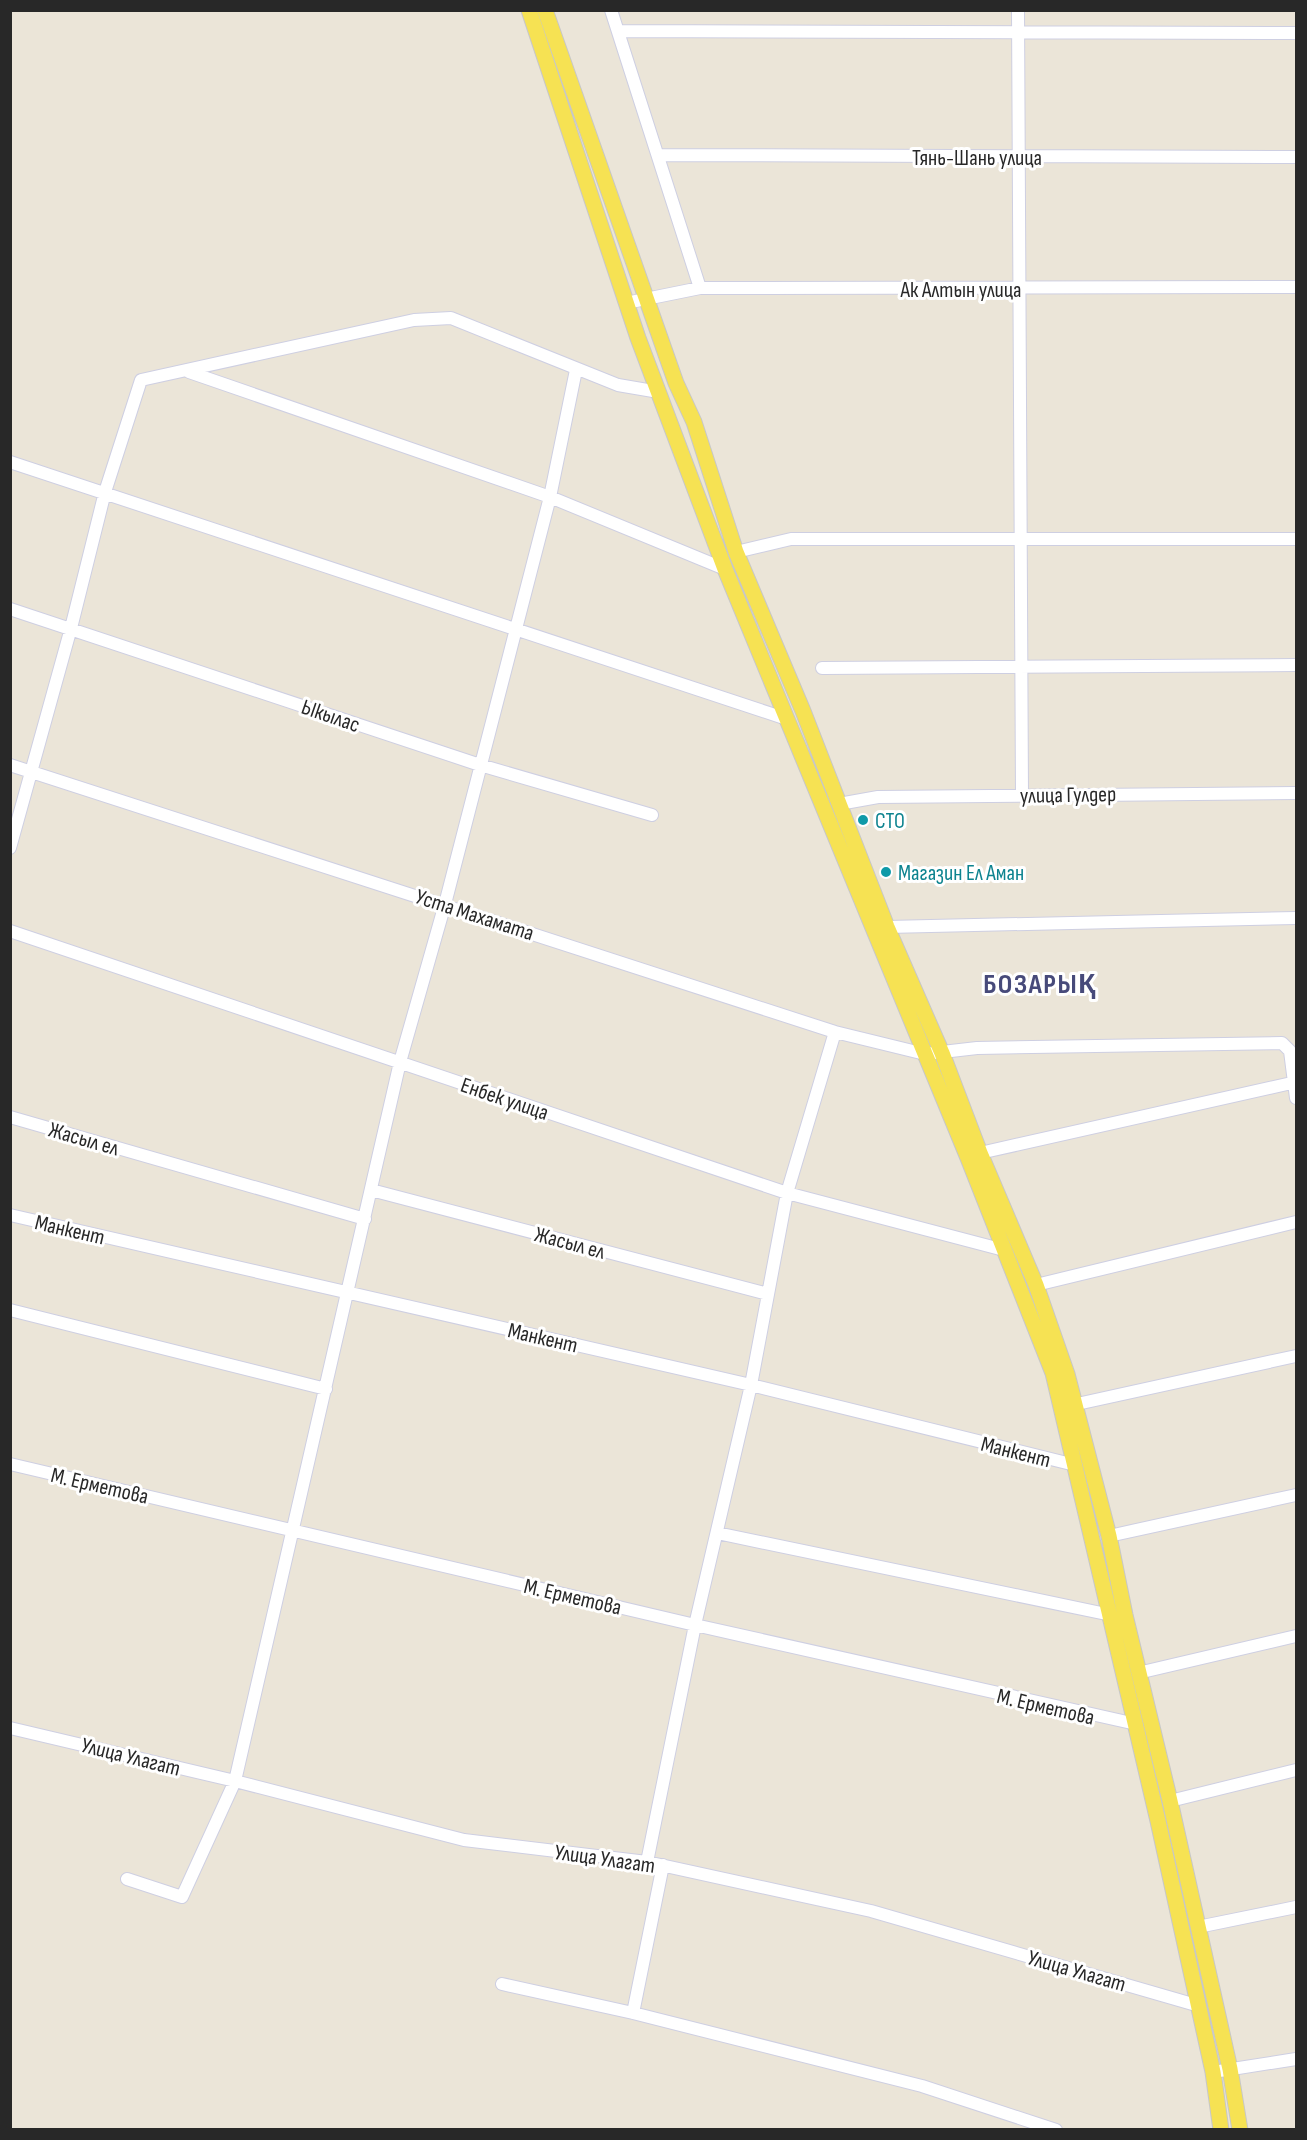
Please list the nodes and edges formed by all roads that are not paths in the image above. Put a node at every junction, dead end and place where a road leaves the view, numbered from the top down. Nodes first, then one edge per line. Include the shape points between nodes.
1 (529, 10) edge
2 (544, 10) edge
3 (611, 10) edge
4 (1018, 10) edge
5 (618, 31) junction
6 (1018, 33) junction
7 (1296, 33) edge
8 (658, 155) junction
9 (1296, 157) edge
10 (1020, 158) junction
11 (1296, 287) edge
12 (700, 288) junction
13 (1019, 289) junction
14 (649, 301) junction
15 (626, 303) junction
16 (576, 370) junction
17 (187, 371) junction
18 (659, 392) junction
19 (10, 462) edge
20 (105, 492) junction
21 (550, 497) junction
22 (1296, 539) edge
23 (1020, 540) junction
24 (736, 552) junction
25 (725, 569) junction
26 (10, 609) edge
27 (71, 628) junction
28 (516, 628) junction
29 (1296, 665) edge
30 (1021, 667) junction
31 (822, 668) dead end
32 (787, 719) junction
33 (10, 765) edge
34 (480, 765) junction
35 (30, 771) junction
36 (1296, 793) edge
37 (1022, 795) junction
38 (839, 804) junction
39 (652, 815) dead end
40 (10, 849) edge
41 (444, 904) junction
42 (1296, 918) edge
43 (888, 927) junction
44 (10, 931) edge
45 (835, 1032) junction
46 (942, 1053) junction
47 (925, 1054) junction
48 (400, 1062) junction
49 (1295, 1083) edge
50 (1296, 1098) edge
51 (10, 1117) edge
52 (980, 1153) junction
53 (372, 1190) junction
54 (787, 1194) junction
55 (10, 1215) edge
56 (365, 1219) junction
57 (1296, 1222) edge
58 (1004, 1250) junction
59 (1036, 1285) junction
60 (348, 1293) junction
61 (768, 1294) junction
62 (10, 1310) edge
63 (1296, 1356) edge
64 (751, 1385) junction
65 (326, 1389) junction
66 (1077, 1405) junction
67 (1061, 1408) junction
68 (10, 1464) edge
69 (1075, 1465) junction
70 (1296, 1495) edge
71 (292, 1530) junction
72 (717, 1533) junction
73 (1109, 1536) junction
74 (1111, 1615) junction
75 (695, 1625) junction
76 (1296, 1636) edge
77 (1138, 1673) junction
78 (1136, 1724) junction
79 (10, 1728) edge
80 (1150, 1753) junction
81 (1296, 1770) edge
82 (235, 1781) junction
83 (1170, 1801) junction
84 (646, 1862) junction
85 (663, 1865) junction
86 (127, 1879) dead end
87 (1296, 1906) edge
88 (1198, 1927) junction
89 (502, 1984) dead end
90 (1196, 2005) junction
91 (633, 2013) junction
92 (1296, 2059) edge
93 (1230, 2069) junction
94 (1213, 2072) junction
95 (1056, 2130) edge
96 (1221, 2130) edge
97 (1240, 2130) edge

1 - 15 main road
2 - 14 main road
3 - 5 street
4 - 6 street
5 - 6 street
5 - 8 street
6 - 7 street
6 - 10 street
8 - 10 street, Тянь-Шань улица
8 - 12 street
9 - 10 street, Тянь-Шань улица
10 - 13 street
11 - 13 street, Ак Алтын улица
12 - 13 street, Ак Алтын улица
12 - 14 street, Ак Алтын улица
13 - 23 street
14 - 15 street, Ак Алтын улица
14 - 24 main road
15 - 18 main road
16 - 17 street via 450,318 414,320
16 - 18 street via 618,385
16 - 21 street
17 - 20 street via 141,380
17 - 21 street
18 - 25 main road
19 - 20 street
20 - 27 street
20 - 28 street
21 - 25 street
21 - 28 street
22 - 23 street
23 - 24 street via 791,539
23 - 30 street
24 - 38 main road
25 - 32 main road
26 - 27 street, Ыкылас
27 - 34 street, Ыкылас
27 - 35 street
28 - 32 street
28 - 34 street
29 - 30 street
30 - 31 street
30 - 37 street
32 - 47 main road
33 - 35 street, Уста Махамата
34 - 39 street, Ыкылас
34 - 41 street
35 - 40 street
35 - 41 street, Уста Махамата
36 - 37 street, улица Гулдер
37 - 38 street, улица Гулдер via 878,797
38 - 43 main road
41 - 45 street, Уста Махамата
41 - 48 street
42 - 43 street
43 - 46 main road
44 - 48 street, Енбек улица
45 - 47 street, Уста Махамата
45 - 54 street
46 - 47 street, Уста Махамата
46 - 49 street, Уста Махамата via 977,1048 1282,1043 1290,1051
46 - 52 main road
47 - 58 main road
48 - 53 street
48 - 54 street, Енбек улица
49 - 50 street, Уста Махамата
49 - 52 street
51 - 56 street, Жасыл ел
52 - 59 main road
53 - 56 street
53 - 61 street, Жасыл ел
54 - 58 street, Енбек улица
54 - 61 street
55 - 60 street, Манкент
56 - 60 street
57 - 59 street
58 - 67 main road via 1053,1373
59 - 66 main road
60 - 64 street, Манкент
60 - 65 street
61 - 64 street
62 - 65 street
63 - 66 street
64 - 69 street, Манкент
64 - 72 street
65 - 71 street
66 - 67 street
66 - 73 main road
67 - 69 main road
68 - 71 street, М. Ерметова
69 - 74 main road
70 - 73 street
71 - 75 street, М. Ерметова
71 - 82 street
72 - 74 street
72 - 75 street
73 - 77 main road
74 - 78 main road
75 - 78 street, М. Ерметова
75 - 84 street
76 - 77 street
77 - 80 main road
78 - 80 main road
79 - 82 street, Улица Улагат
80 - 83 main road
80 - 90 main road
81 - 83 street
82 - 84 street, Улица Улагат via 464,1840
82 - 86 street via 182,1897
83 - 88 main road
84 - 85 street, Улица Улагат
85 - 90 street, Улица Улагат via 871,1911
85 - 91 street
87 - 88 street
88 - 93 main road
89 - 91 street
90 - 94 main road
91 - 95 street via 922,2086
92 - 93 street
93 - 94 street
93 - 97 main road
94 - 96 main road

